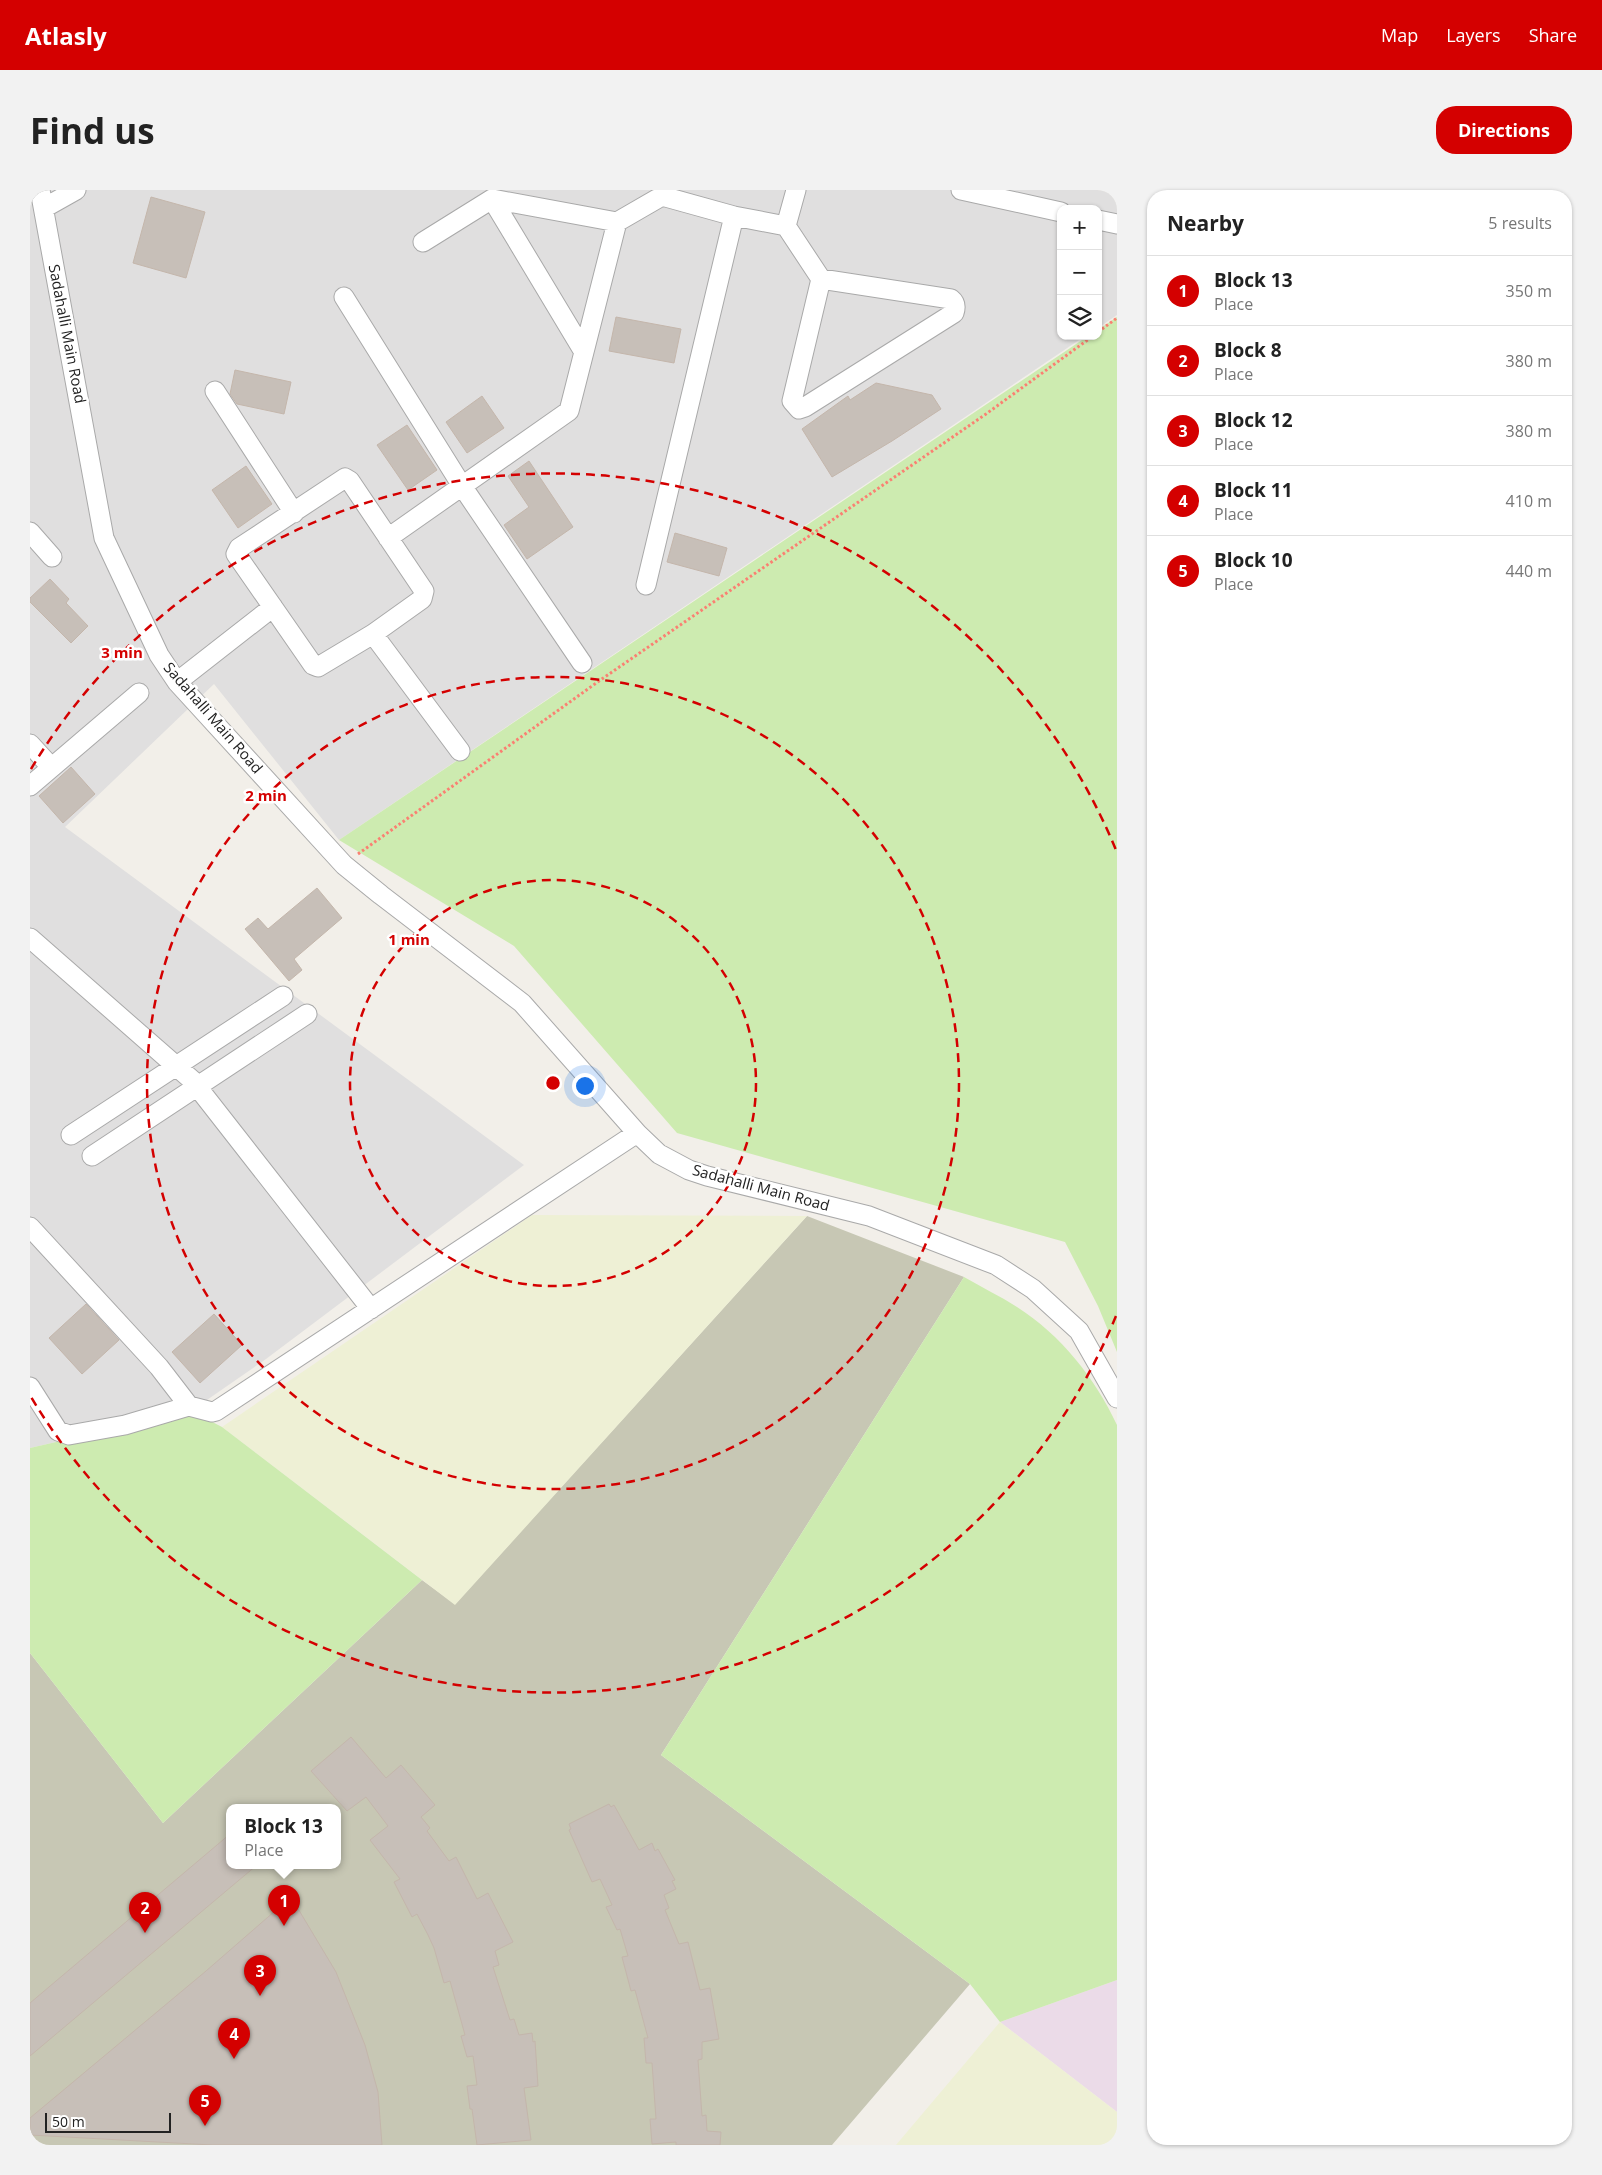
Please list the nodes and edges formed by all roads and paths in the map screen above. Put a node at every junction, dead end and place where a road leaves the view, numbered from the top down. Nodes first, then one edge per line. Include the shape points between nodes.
1 (76, 190) edge
2 (796, 190) edge
3 (961, 190) edge
4 (662, 193) edge
5 (492, 199) junction
6 (38, 203) edge
7 (1057, 211) edge
8 (734, 216) junction
9 (1102, 221) edge
10 (617, 222) junction
11 (1117, 224) edge
12 (786, 226) junction
13 (423, 242) dead end
14 (821, 279) junction
15 (344, 297) dead end
16 (1117, 318) edge
17 (1102, 329) edge
18 (1088, 340) edge
19 (584, 352) junction
20 (215, 391) dead end
21 (462, 486) junction
22 (294, 513) junction
23 (30, 532) edge
24 (388, 538) junction
25 (52, 557) dead end
26 (646, 585) dead end
27 (273, 607) junction
28 (373, 634) junction
29 (582, 663) dead end
30 (178, 682) junction
31 (139, 693) dead end
32 (30, 744) edge
33 (460, 751) dead end
34 (51, 767) junction
35 (30, 786) edge
36 (344, 864) junction
37 (30, 938) edge
38 (283, 996) dead end
39 (307, 1014) dead end
40 (176, 1066) junction
41 (197, 1087) junction
42 (637, 1133) junction
43 (71, 1135) dead end
44 (92, 1156) dead end
45 (30, 1227) edge
46 (371, 1309) junction
47 (30, 1387) edge
48 (1117, 1398) edge
49 (189, 1406) junction

1 - 6 street
2 - 12 street
3 - 7 street
4 - 8 street
4 - 10 street
5 - 10 street
5 - 13 street
5 - 19 street
6 - 30 street, Sadahalli Main Road via 47,227 104,538 159,655
8 - 12 street
8 - 26 street
9 - 11 street
10 - 19 street
12 - 14 street
14 - 14 street via 951,298 956,306 954,314 799,409 792,401
15 - 21 street
16 - 17 path
18 - 36 path
19 - 21 street via 569,411
20 - 22 street
21 - 24 street
21 - 29 street
22 - 24 street via 345,478
22 - 27 street via 237,551
23 - 25 street
24 - 28 street via 424,595 422,600
27 - 28 street via 313,665 318,667
27 - 30 street
28 - 33 street
30 - 36 street, Sadahalli Main Road
31 - 34 street
32 - 34 street
34 - 35 street
36 - 42 street, Sadahalli Main Road via 522,1002
37 - 40 street
38 - 40 street
39 - 41 street
40 - 41 street
40 - 43 street
41 - 44 street
41 - 46 street
42 - 46 street
42 - 48 street, Sadahalli Main Road via 659,1154 689,1170 869,1216 996,1265 1033,1289 1079,1330
45 - 49 street via 159,1367
46 - 49 street via 216,1412
47 - 49 street via 58,1431 69,1435 125,1425

